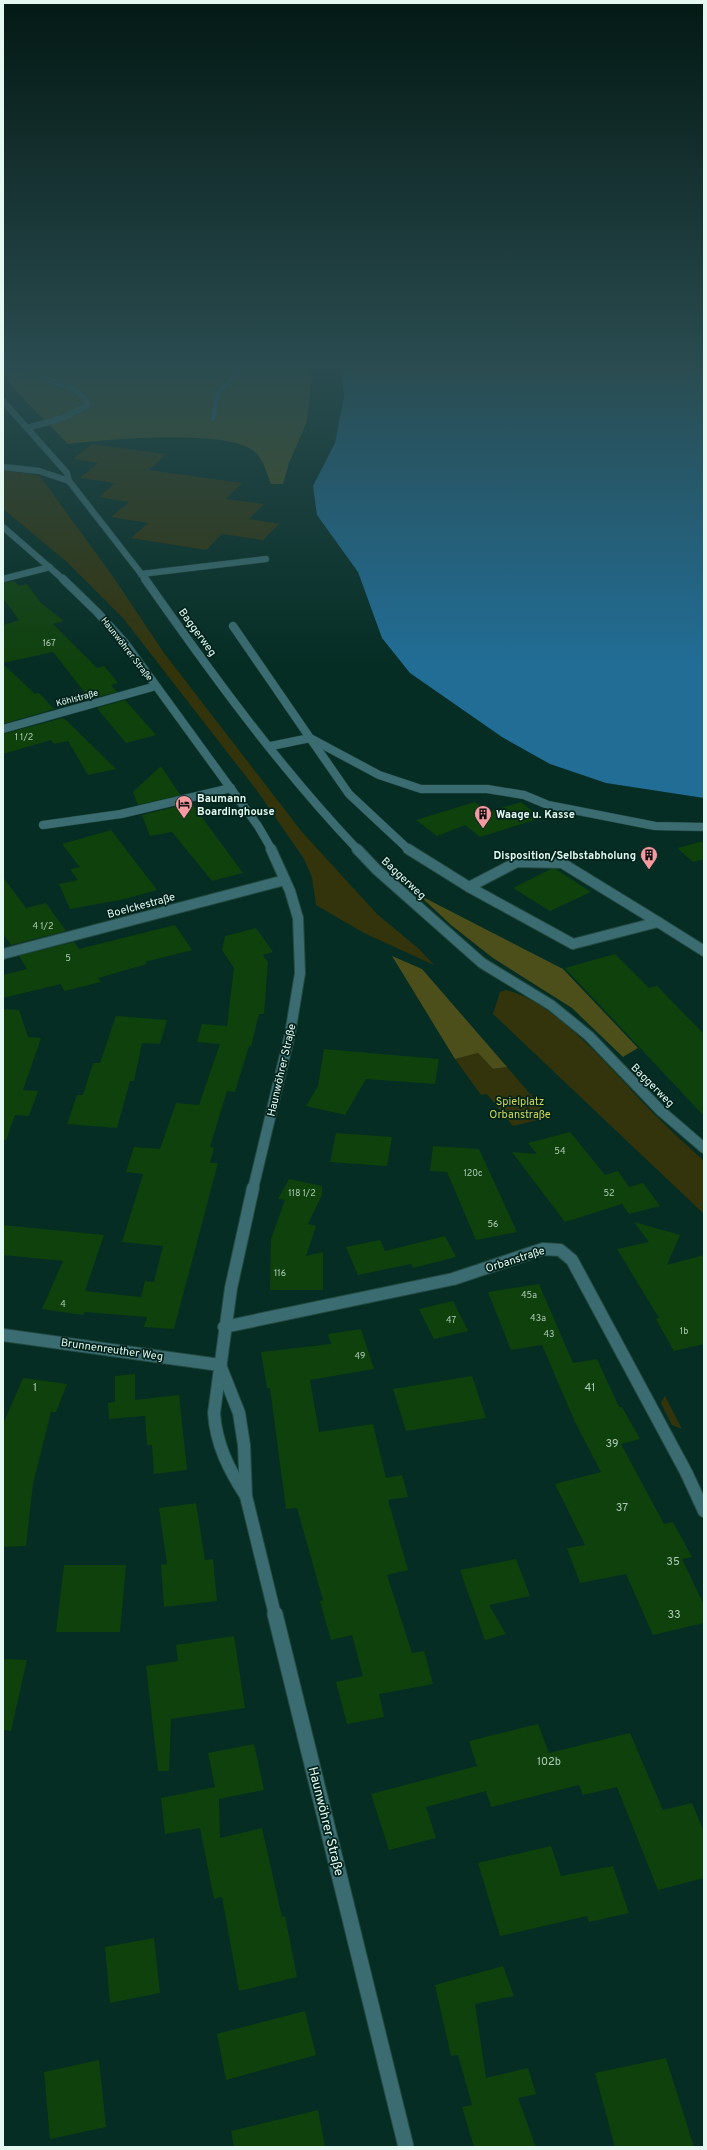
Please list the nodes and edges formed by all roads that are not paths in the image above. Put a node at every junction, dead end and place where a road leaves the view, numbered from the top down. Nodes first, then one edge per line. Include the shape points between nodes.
1 (62, 466) edge
2 (3, 467) edge
3 (69, 481) junction
4 (3, 527) edge
5 (266, 559) dead end
6 (50, 567) junction
7 (141, 574) junction
8 (3, 579) edge
9 (233, 626) dead end
10 (156, 686) junction
11 (3, 729) edge
12 (310, 738) junction
13 (271, 746) junction
14 (231, 788) junction
15 (43, 825) dead end
16 (704, 827) edge
17 (285, 880) junction
18 (469, 887) junction
19 (658, 922) junction
20 (704, 951) edge
21 (3, 954) edge
22 (704, 1148) edge
23 (224, 1327) junction
24 (3, 1335) edge
25 (220, 1365) junction
26 (246, 1496) junction
27 (704, 1511) edge
28 (406, 2147) edge

1 - 3 street, Baggerweg via 68,473
2 - 3 street via 39,471
3 - 7 street, Baggerweg
4 - 6 street, Haunwöhrer Straße
5 - 7 street
6 - 8 street
6 - 10 street, Haunwöhrer Straße via 108,622
7 - 13 street, Baggerweg via 193,648
9 - 12 street
10 - 11 street, Köhlstraße
10 - 14 street, Haunwöhrer Straße
12 - 13 street
12 - 16 street via 379,775 421,789 487,789 524,795 548,805 655,826
12 - 18 street via 349,794 412,852
13 - 22 street, Baggerweg via 318,808 377,870 482,964 551,1005 589,1036 661,1111
14 - 15 street via 121,814
14 - 17 street, Haunwöhrer Straße via 258,826
17 - 21 street, Boelckestraße
17 - 23 street, Haunwöhrer Straße via 300,930 301,960 298,989 290,1036 232,1278
18 - 19 street via 573,944
18 - 19 street via 517,862 562,863
19 - 20 street
23 - 25 street, Haunwöhrer Straße
23 - 27 street, Orbanstraße via 453,1279 551,1248 564,1250 576,1266
24 - 25 street, Brunnenreuther Weg
25 - 26 street, Haunwöhrer Straße via 235,1398 244,1430 247,1460
25 - 26 street, Haunwöhrer Straße via 216,1398 216,1433 227,1465
26 - 28 street, Haunwöhrer Straße

